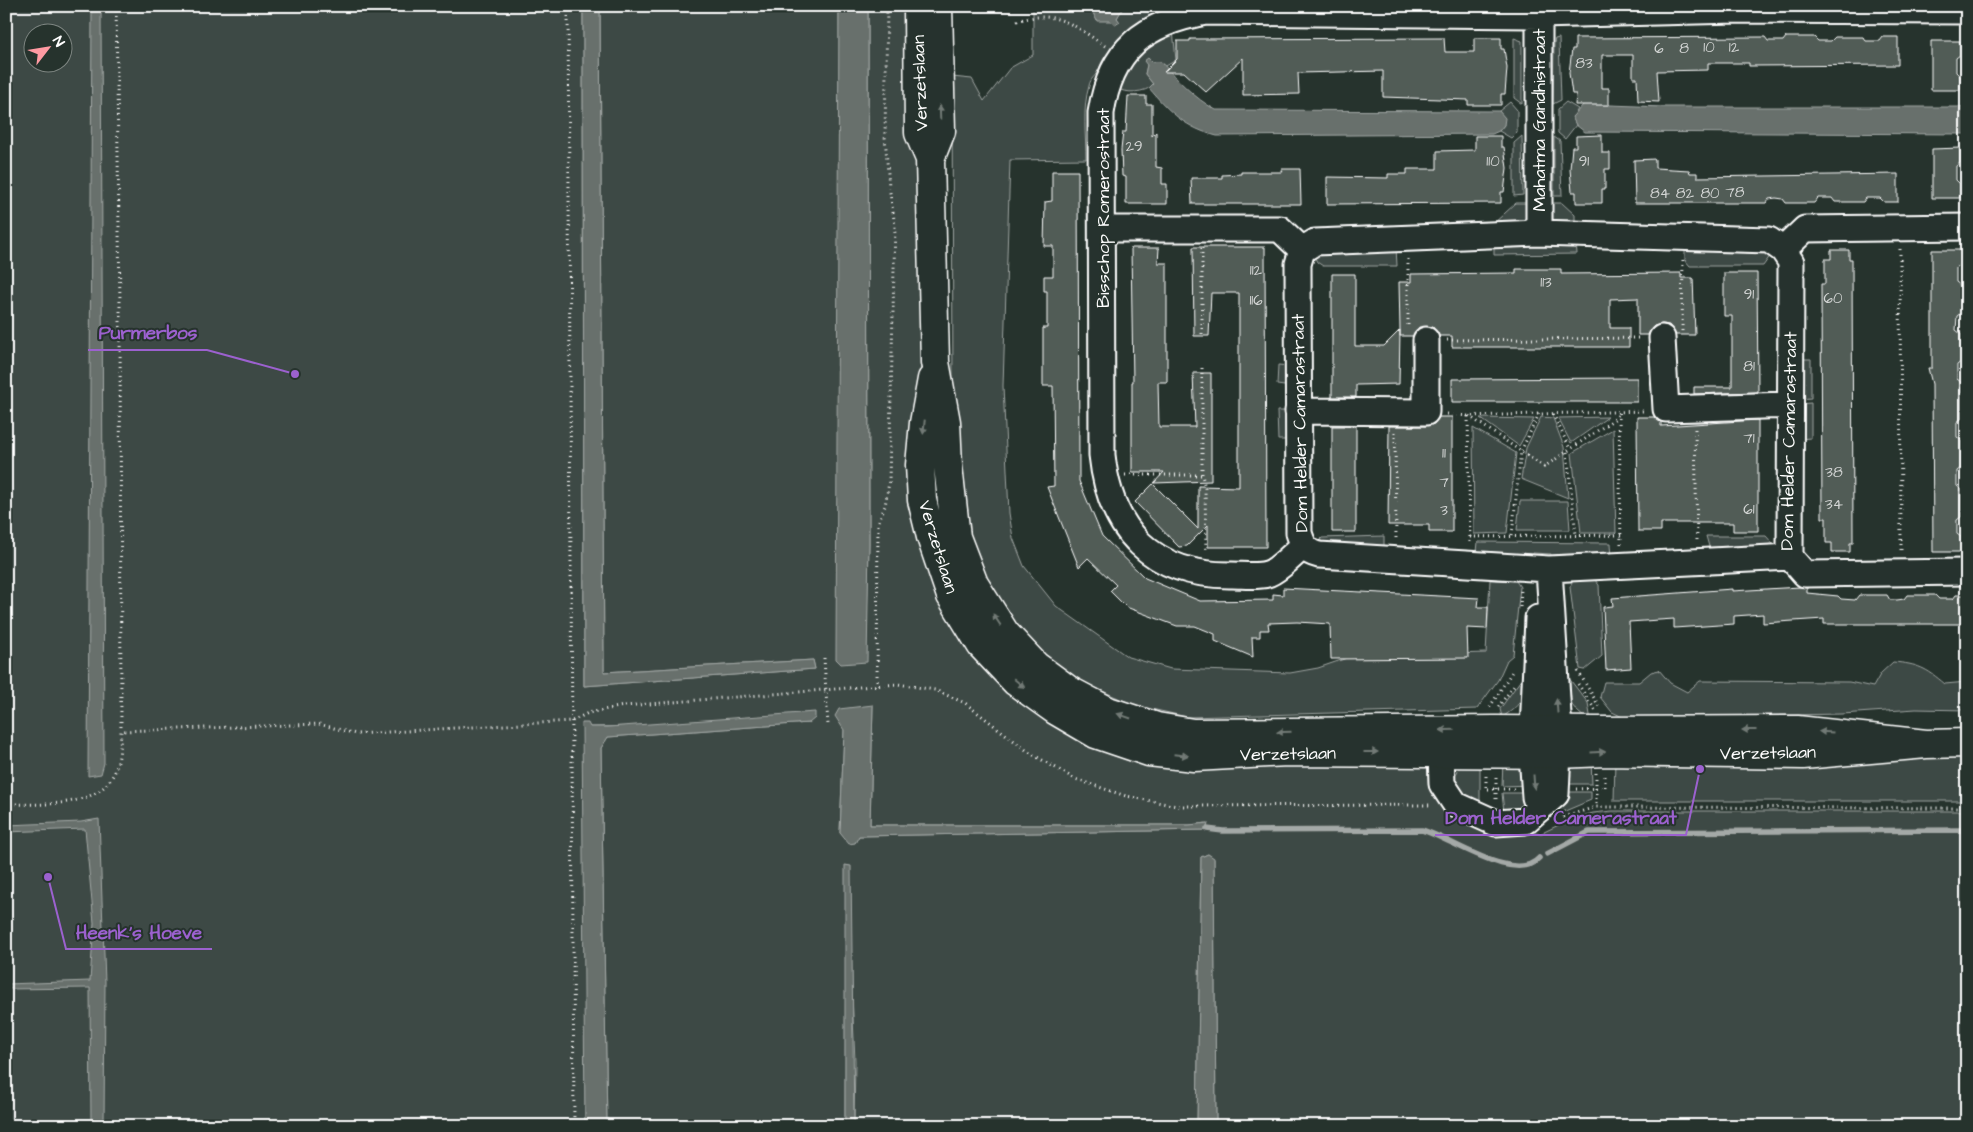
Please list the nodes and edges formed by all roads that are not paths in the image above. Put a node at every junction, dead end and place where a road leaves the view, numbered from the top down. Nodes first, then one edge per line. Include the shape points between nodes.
1 (918, 6) edge
2 (938, 6) edge
3 (1736, 8) edge
4 (1238, 9) edge
5 (1539, 10) edge
6 (1967, 11) edge
7 (930, 159) junction
8 (1967, 227) edge
9 (1102, 229) junction
10 (1539, 233) junction
11 (1302, 250) junction
12 (1783, 250) junction
13 (1662, 338) road end
14 (1426, 340) road end
15 (935, 362) junction
16 (1790, 405) junction
17 (1298, 411) junction
18 (1303, 546) junction
19 (1790, 557) junction
20 (1538, 568) junction
21 (1967, 572) edge
22 (1491, 742) junction
23 (1546, 743) junction
24 (1967, 743) edge
25 (1441, 752) junction

1 - 7 main road, Verzetslaan via 919,133
7 -> 2 main road, Verzetslaan via 941,131
3 - 5 street, Bisschop Romerostraat
3 - 6 street, Bisschop Romerostraat
4 - 5 street, Bisschop Romerostraat
4 - 9 street, Bisschop Romerostraat via 1179,16 1156,26 1127,49 1114,67 1105,89 1101,113
5 - 10 street, Mahatma Gandhistraat
7 - 15 main road, Verzetslaan
8 - 12 street via 1805,229
9 - 11 street via 1280,229
9 - 18 street, Bisschop Romerostraat via 1102,455 1112,505 1127,529 1143,548 1189,571 1210,575 1268,574
10 - 11 street via 1315,242
10 - 12 street via 1769,240
11 - 17 street, Dom Helder Camarastraat via 1298,264
12 - 16 street, Dom Helder Camarastraat via 1791,262
13 - 16 street via 1666,409
14 - 17 street via 1426,412
22 -> 15 main road, Verzetslaan via 1193,733 1157,727 1108,711 1070,691 1036,666 1005,633 974,584 956,537 946,422
15 -> 25 main road, Verzetslaan via 920,465 922,500 931,537 950,596 981,645 1016,682 1096,734 1149,752 1194,756
16 - 19 street, Dom Helder Camarastraat
17 - 18 street, Dom Helder Camarastraat via 1299,534
18 - 20 street, Dom Helder Camarastraat via 1309,553 1319,555
19 - 20 street, Dom Helder Camarastraat
19 - 21 street via 1805,574
20 - 23 street
22 - 23 main road, Verzetslaan
22 - 25 main road, Verzetslaan
23 - 24 main road, Verzetslaan via 1600,743 1803,755
23 - 25 street via 1535,797 1550,814 1525,821 1496,823 1456,805 1442,784

